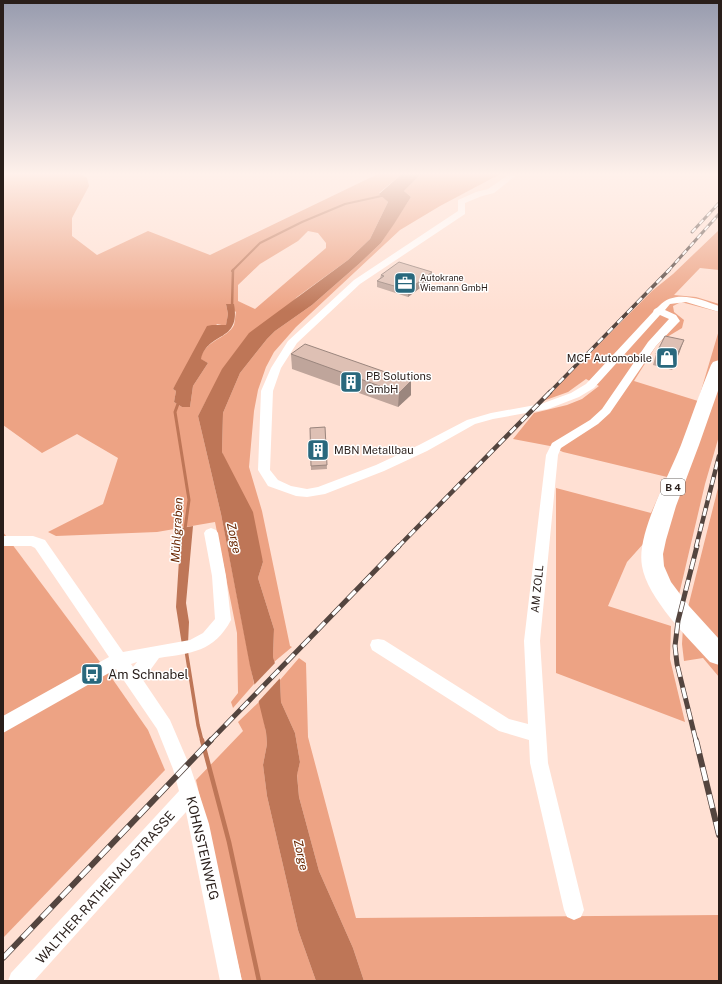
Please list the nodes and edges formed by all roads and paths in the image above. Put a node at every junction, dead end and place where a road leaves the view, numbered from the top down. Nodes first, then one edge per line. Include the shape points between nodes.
1 (452, 219) edge
2 (719, 309) edge
3 (657, 311) junction
4 (719, 365) edge
5 (211, 533) dead end
6 (3, 541) edge
7 (378, 645) dead end
8 (154, 653) junction
9 (719, 655) edge
10 (118, 659) junction
11 (133, 680) junction
12 (3, 725) edge
13 (537, 734) junction
14 (190, 793) junction
15 (574, 910) dead end
16 (19, 981) edge
17 (231, 981) edge

1 - 3 street via 357,282 293,341 276,368 267,391 264,470 273,483 296,492 320,491 380,468 471,422 562,401 585,390 594,382
2 - 3 street via 683,298 667,302
3 - 13 street, AM ZOLL via 670,315 676,321 652,344 606,411 594,422 556,446 552,455 532,641
4 - 9 main road, B 4 via 652,551 653,566 658,579 681,612
5 - 8 street via 219,576 223,620 209,638 192,646
6 - 10 street, KOHNSTEINWEG via 33,541 40,544
7 - 13 street via 505,726
8 - 10 street
8 - 11 street
10 - 11 street, KOHNSTEINWEG
10 - 12 street
11 - 14 street, KOHNSTEINWEG via 164,725
13 - 15 street, AM ZOLL via 539,763
14 - 16 street, WALTHER-RATHENAU-STRASSE
14 - 17 street, KOHNSTEINWEG via 199,824

